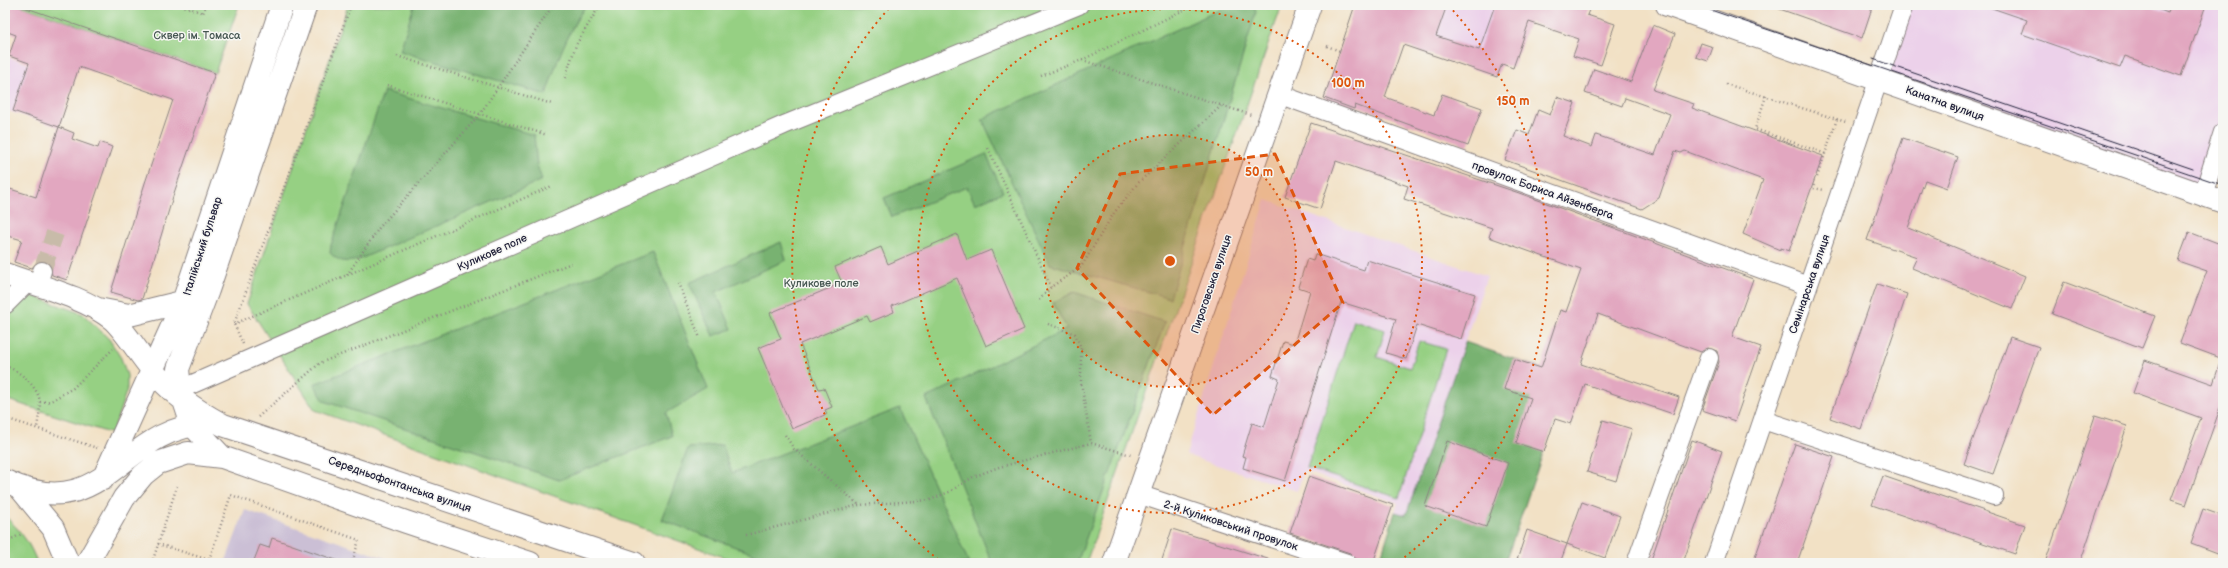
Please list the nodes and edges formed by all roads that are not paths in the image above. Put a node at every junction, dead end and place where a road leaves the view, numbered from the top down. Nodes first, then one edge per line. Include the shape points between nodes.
1 (282, 5) edge
2 (306, 5) edge
3 (1079, 5) edge
4 (1310, 5) edge
5 (1667, 5) edge
6 (1904, 5) edge
7 (1878, 80) junction
8 (1278, 94) junction
9 (2223, 132) edge
10 (2203, 195) junction
11 (2223, 202) edge
12 (5, 274) edge
13 (36, 280) junction
14 (1808, 286) junction
15 (206, 296) junction
16 (183, 302) junction
17 (5, 305) edge
18 (97, 309) junction
19 (1709, 358) dead end
20 (151, 369) junction
21 (179, 394) junction
22 (1763, 420) junction
23 (192, 425) junction
24 (223, 425) junction
25 (222, 457) junction
26 (103, 479) junction
27 (13, 484) edge
28 (1138, 494) junction
29 (1994, 496) dead end
30 (68, 563) edge
31 (87, 563) edge
32 (530, 563) edge
33 (634, 563) edge
34 (1114, 563) edge
35 (1347, 563) edge
36 (1636, 563) edge
37 (1714, 563) edge

1 - 16 main road, Італійський бульвар
2 - 15 main road, Італійський бульвар
3 - 21 street, Куликове поле via 777,128 249,359
4 - 8 main road, Пироговська вулиця
5 - 7 main road, Канатна вулиця
6 - 7 street, Семінарська вулиця
7 - 10 main road, Канатна вулиця
7 - 14 street, Семінарська вулиця
8 - 14 street, провулок Бориса Айзенберга
8 - 28 main road, Пироговська вулиця
9 - 10 street
10 - 11 main road, Канатна вулиця
12 - 13 main road
13 - 17 street
13 - 18 main road
14 - 22 street, Семінарська вулиця
15 - 16 main road
15 - 21 main road, Італійський бульвар via 178,369
16 - 18 main road via 129,315
16 - 20 main road, Італійський бульвар
18 - 20 main road via 113,319
19 - 36 street
20 - 21 main road
20 - 26 main road, Італійський бульвар
21 - 23 main road
21 - 24 main road, Середньофонтанська вулиця
22 - 29 street
22 - 37 street, Семінарська вулиця
23 - 24 main road
23 - 25 main road
23 - 26 main road via 167,432 152,440
24 - 33 main road, Середньофонтанська вулиця
25 - 31 main road via 188,453 158,463 143,475 124,498
25 - 32 main road
26 - 27 main road via 92,486 73,492 54,494
27 - 30 main road via 53,528
28 - 34 main road, Пироговська вулиця
28 - 35 street, 2-й Куликовський провулок

